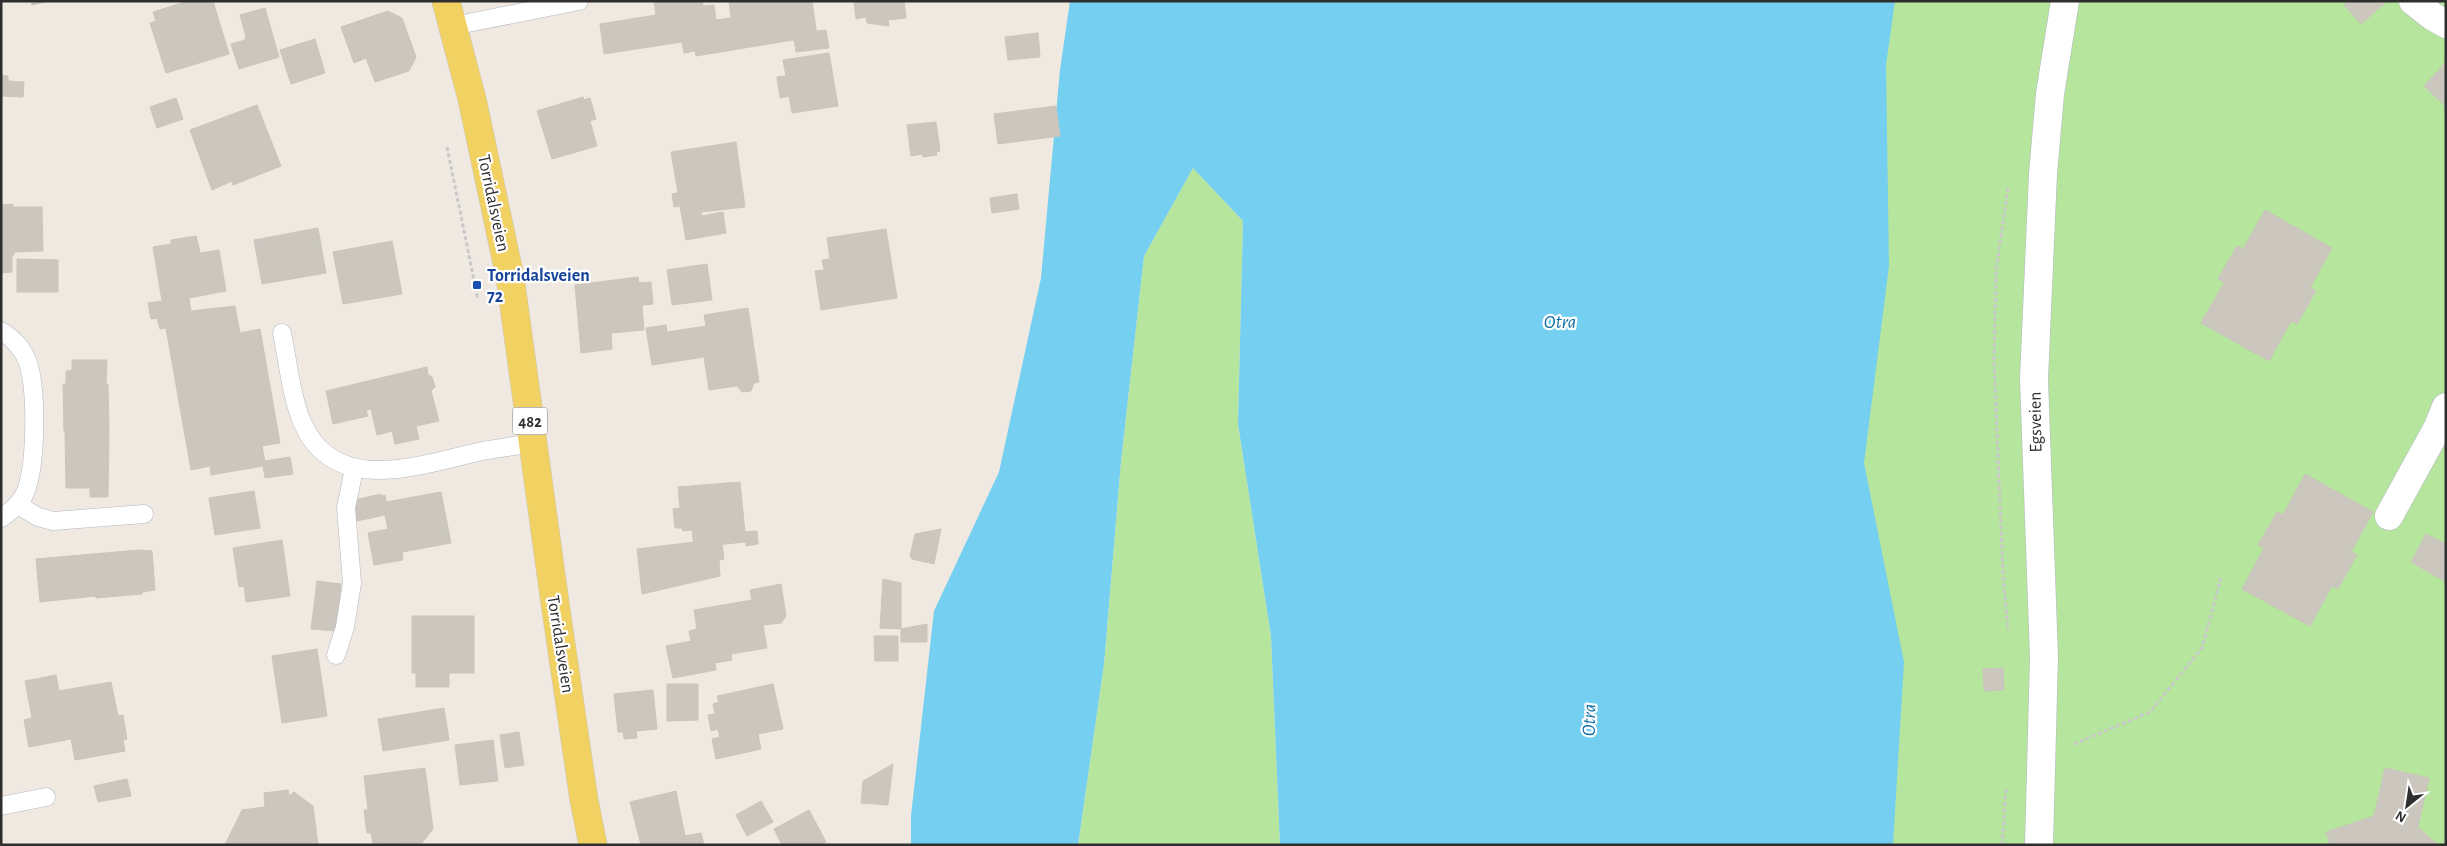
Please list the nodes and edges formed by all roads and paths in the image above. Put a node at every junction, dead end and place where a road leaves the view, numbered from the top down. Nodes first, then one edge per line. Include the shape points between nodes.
1 (579, 1) edge
2 (2065, 1) edge
3 (2414, 1) edge
4 (450, 13) edge
5 (2446, 24) edge
6 (1, 331) edge
7 (282, 333) dead end
8 (2446, 407) edge
9 (534, 442) junction
10 (354, 469) junction
11 (18, 505) junction
12 (144, 514) dead end
13 (2390, 516) dead end
14 (1, 518) edge
15 (2222, 578) dead end
16 (336, 655) dead end
17 (2042, 759) junction
18 (46, 797) dead end
19 (1, 806) edge
20 (593, 845) edge
21 (2038, 845) edge

1 - 4 lane, Torridalsveien
2 - 17 street, Egsveien via 2050,94 2043,174 2034,379 2044,657
3 - 5 street
4 - 9 main road, Torridalsveien / 482 via 472,98 510,277
6 - 11 lane via 24,353 31,376 32,475
7 - 10 lane via 302,422 326,454
8 - 13 street
9 - 10 lane via 431,464 378,471
9 - 20 main road, Torridalsveien / 482
10 - 16 lane via 346,508 352,584 345,627
11 - 12 lane via 38,517 53,521
11 - 14 lane
15 - 17 path via 2202,648 2150,712
17 - 21 street, Egsveien
18 - 19 lane

